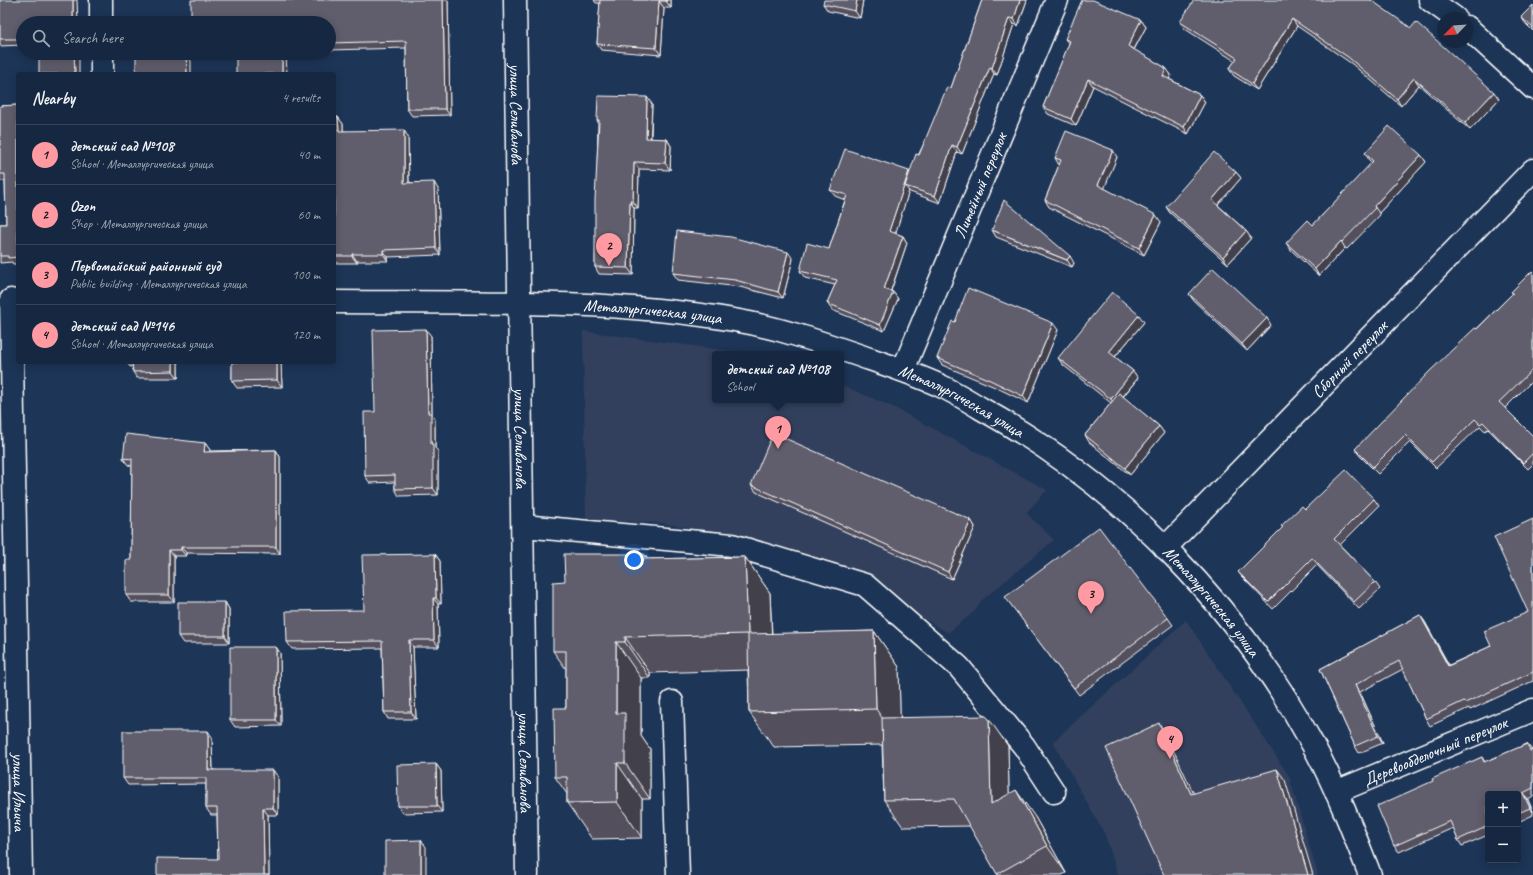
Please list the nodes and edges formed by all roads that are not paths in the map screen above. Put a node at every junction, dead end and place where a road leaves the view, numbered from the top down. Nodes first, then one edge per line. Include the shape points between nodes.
1 (101, 0) edge
2 (515, 0) edge
3 (1057, 0) edge
4 (1430, 0) edge
5 (1447, 12) edge
6 (101, 16) edge
7 (1473, 33) edge
8 (102, 60) edge
9 (102, 72) edge
10 (1533, 88) edge
11 (1533, 170) edge
12 (10, 300) edge
13 (336, 302) edge
14 (520, 303) junction
15 (903, 370) junction
16 (523, 526) junction
17 (1165, 548) junction
18 (8, 603) edge
19 (672, 702) dead end
20 (1533, 710) edge
21 (1054, 792) dead end
22 (1336, 792) junction
23 (21, 875) edge
24 (527, 875) edge
25 (678, 875) edge
26 (1370, 875) edge

1 - 6 street
2 - 14 street, улица Селиванова
3 - 15 street, Литейный переулок
4 - 5 street
7 - 10 street
8 - 9 street
11 - 17 street, Сборный переулок
12 - 18 street, улица Ильича
13 - 14 street, Металлургическая улица
14 - 15 street, Металлургическая улица via 658,310 735,320 799,335
14 - 16 street, улица Селиванова
15 - 17 street, Металлургическая улица via 945,388 1010,424 1070,464 1127,511
16 - 21 street via 732,545 865,585 959,666 1024,746
16 - 24 street, улица Селиванова
17 - 22 street, Металлургическая улица via 1231,620 1273,678 1313,745
18 - 23 street, улица Ильича
19 - 25 street
20 - 22 street, Деревообделочный переулок
22 - 26 street, Металлургическая улица

